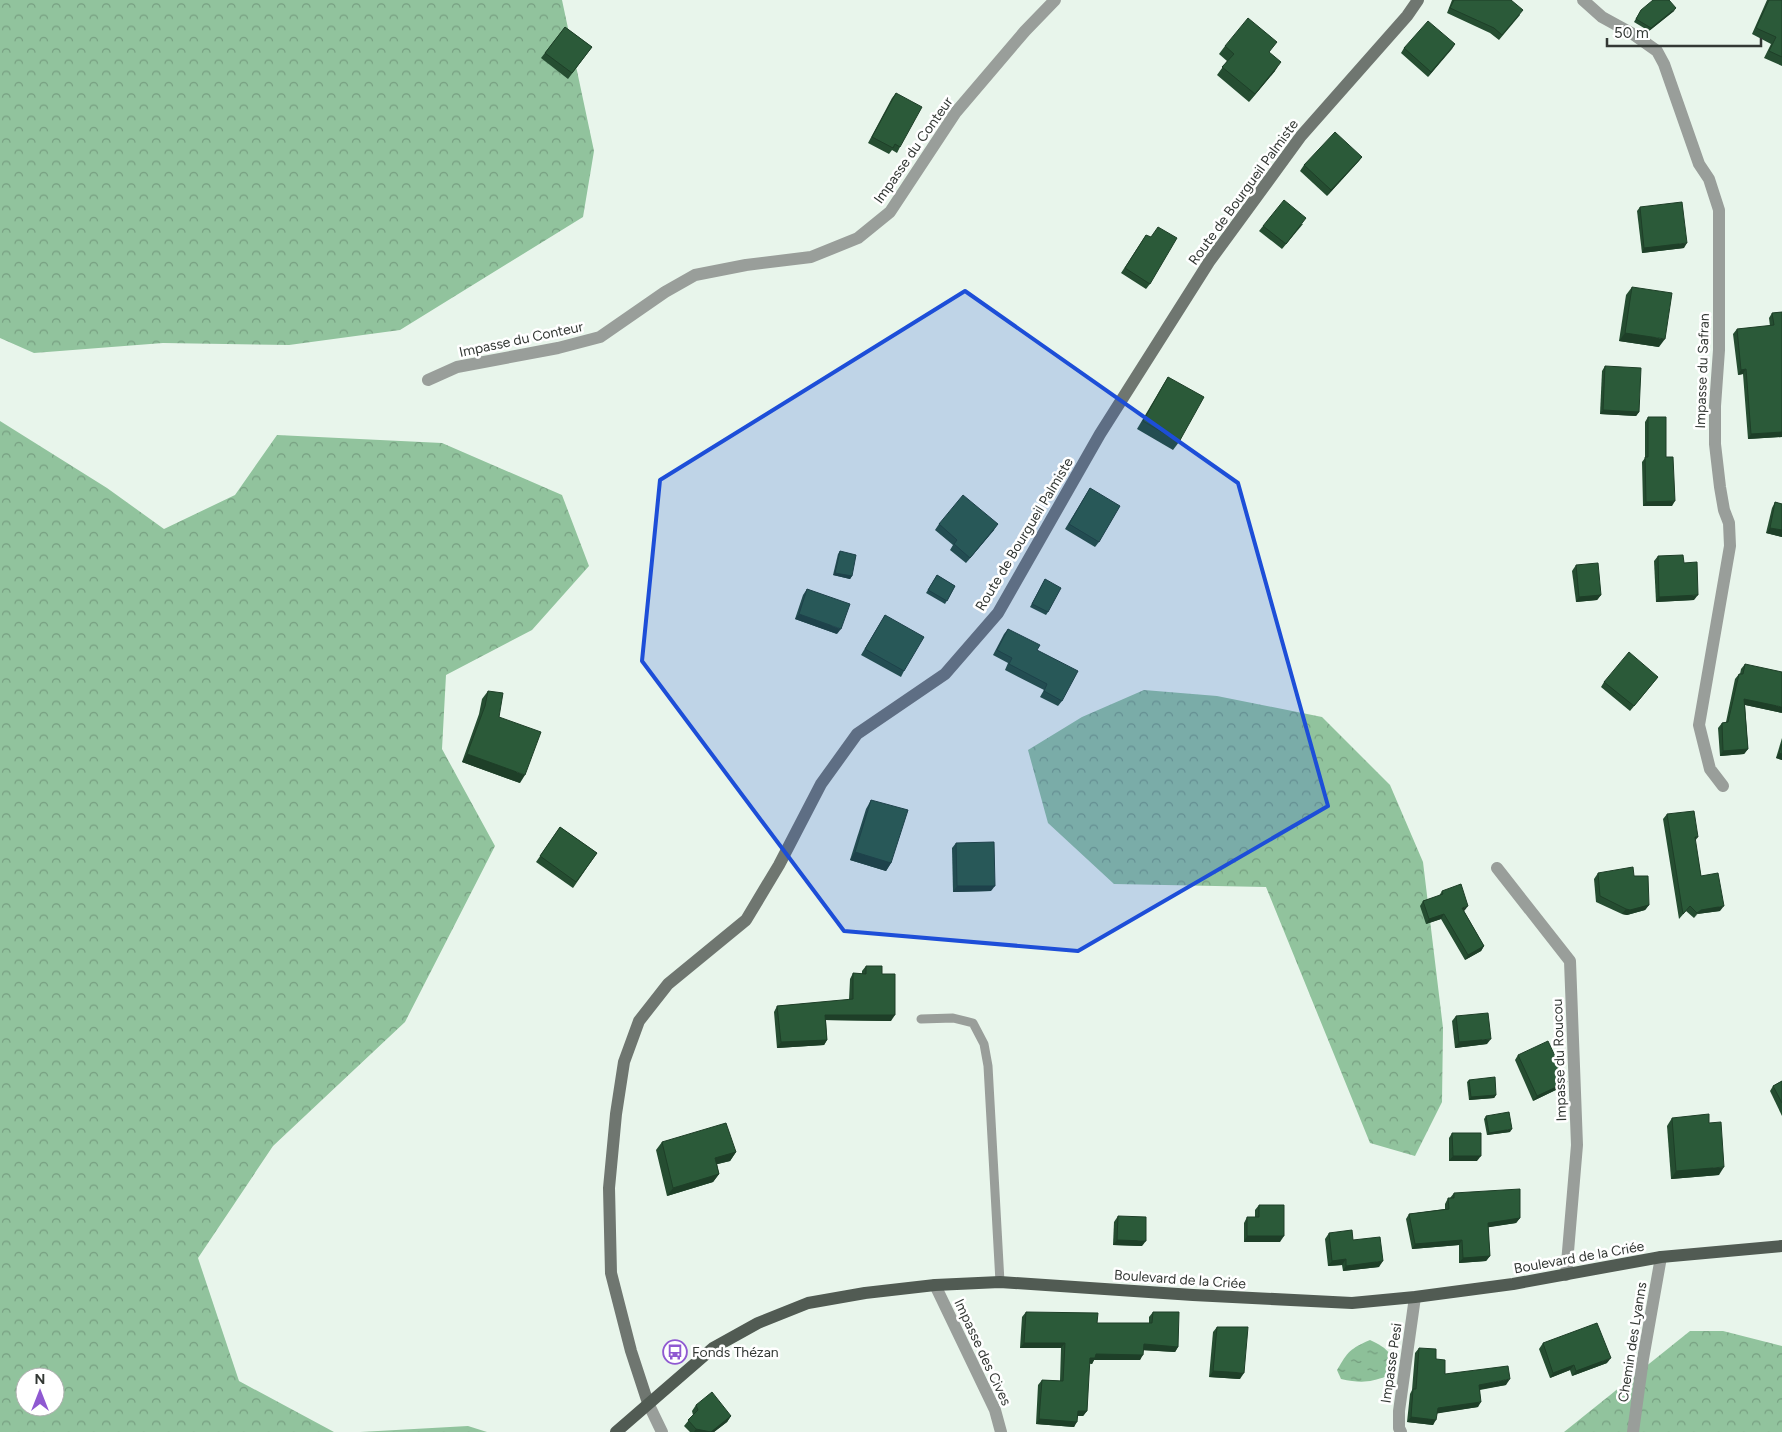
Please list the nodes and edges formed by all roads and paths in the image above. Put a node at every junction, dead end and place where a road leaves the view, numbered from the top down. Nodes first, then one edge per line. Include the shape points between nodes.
1 (1055, 0) edge
2 (1418, 0) edge
3 (1582, 0) edge
4 (428, 380) dead end
5 (1723, 786) dead end
6 (1497, 868) dead end
7 (921, 1019) dead end
8 (1782, 1246) edge
9 (1661, 1257) junction
10 (1566, 1275) junction
11 (1000, 1282) junction
12 (935, 1285) junction
13 (1415, 1298) junction
14 (648, 1403) junction
15 (616, 1432) edge
16 (662, 1432) edge
17 (1001, 1432) edge
18 (1401, 1432) edge
19 (1633, 1432) edge

1 - 4 street, Impasse du Conteur via 956,112 890,212 858,238 811,257 695,275 600,337 458,367
2 - 14 street, Route de Bourgueil Palmiste via 1301,136 1209,262 1100,434 998,612 945,674 857,734 821,784 746,920 668,984 639,1021 624,1062 616,1114 610,1188 611,1273 630,1351
3 - 5 street, Impasse du Safran via 1602,17 1657,51 1719,210 1715,444 1730,546 1698,725 1710,769
6 - 10 street, Impasse du Roucou via 1570,961 1577,1145
7 - 11 lane via 953,1018 973,1023 984,1044 988,1066
8 - 9 main road, Boulevard de la Criée
9 - 10 main road, Boulevard de la Criée
9 - 19 street, Chemin des Lyanns
10 - 13 main road, Boulevard de la Criée
11 - 12 main road, Boulevard de la Criée
11 - 13 main road, Boulevard de la Criée via 1343,1303
12 - 14 main road, Boulevard de la Criée via 808,1303 758,1323 713,1348
12 - 17 street, Impasse des Cives via 995,1410
13 - 18 street, Impasse Pesi via 1399,1411
14 - 15 main road, Boulevard de la Criée
14 - 16 street

